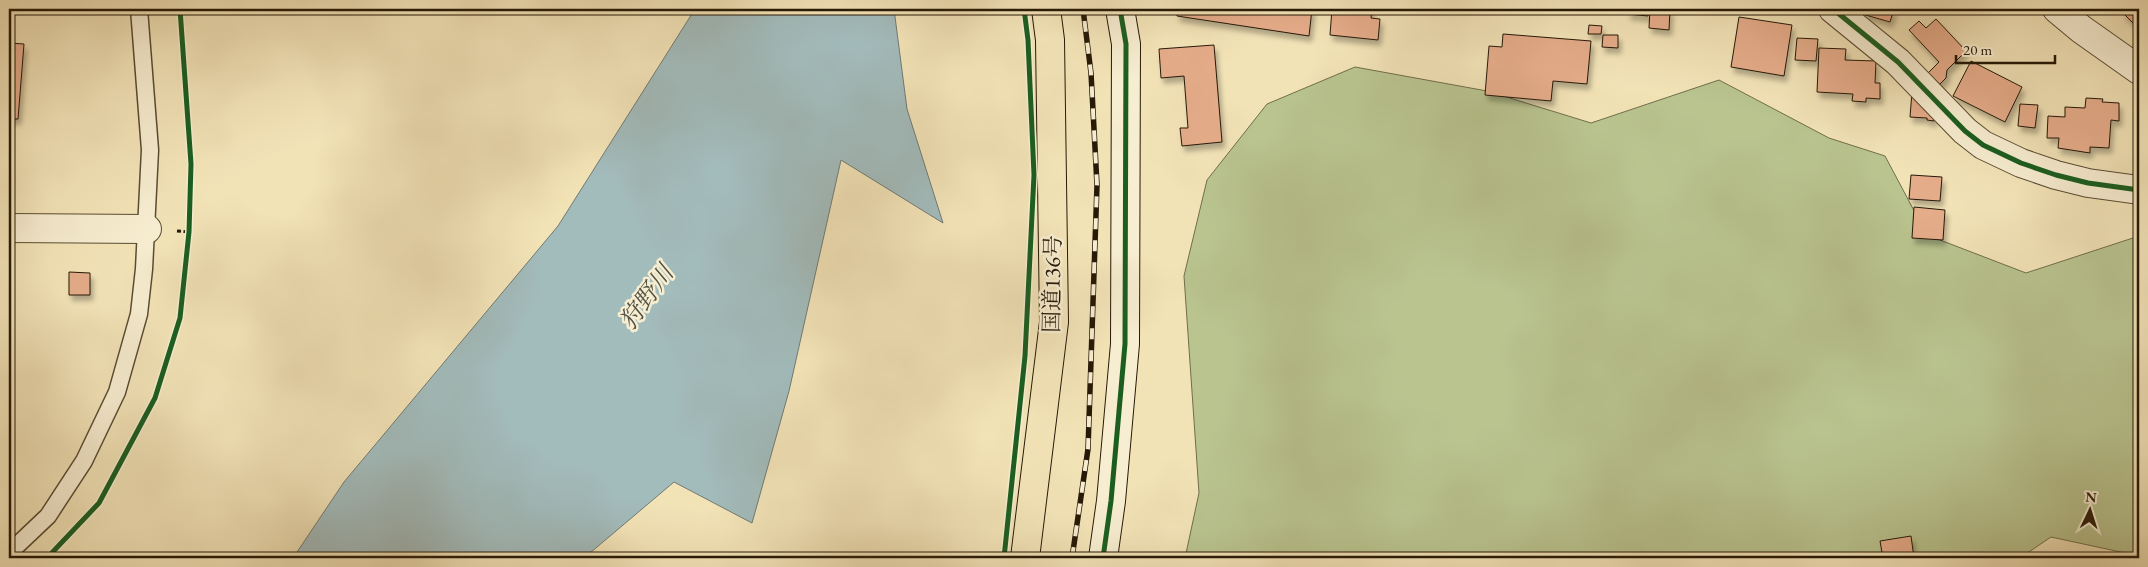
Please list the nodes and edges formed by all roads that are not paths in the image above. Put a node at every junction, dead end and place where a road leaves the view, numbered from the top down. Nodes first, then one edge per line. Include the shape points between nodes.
1 (139, 9) edge
2 (1046, 9) edge
3 (1120, 9) edge
4 (1833, 9) edge
5 (2058, 9) edge
6 (2139, 70) edge
7 (2139, 190) edge
8 (9, 228) edge
9 (146, 229) junction
10 (9, 553) edge
11 (1024, 558) edge
12 (1103, 558) edge

1 - 9 lane via 150,150
2 - 11 highway, 国道136号 via 1050,40 1054,322
3 - 12 street via 1126,44 1125,344
4 - 7 street via 1898,62 1965,131 1983,145 2056,175
5 - 6 street
8 - 9 street
9 - 10 lane via 139,314 117,392 84,461 48,516

